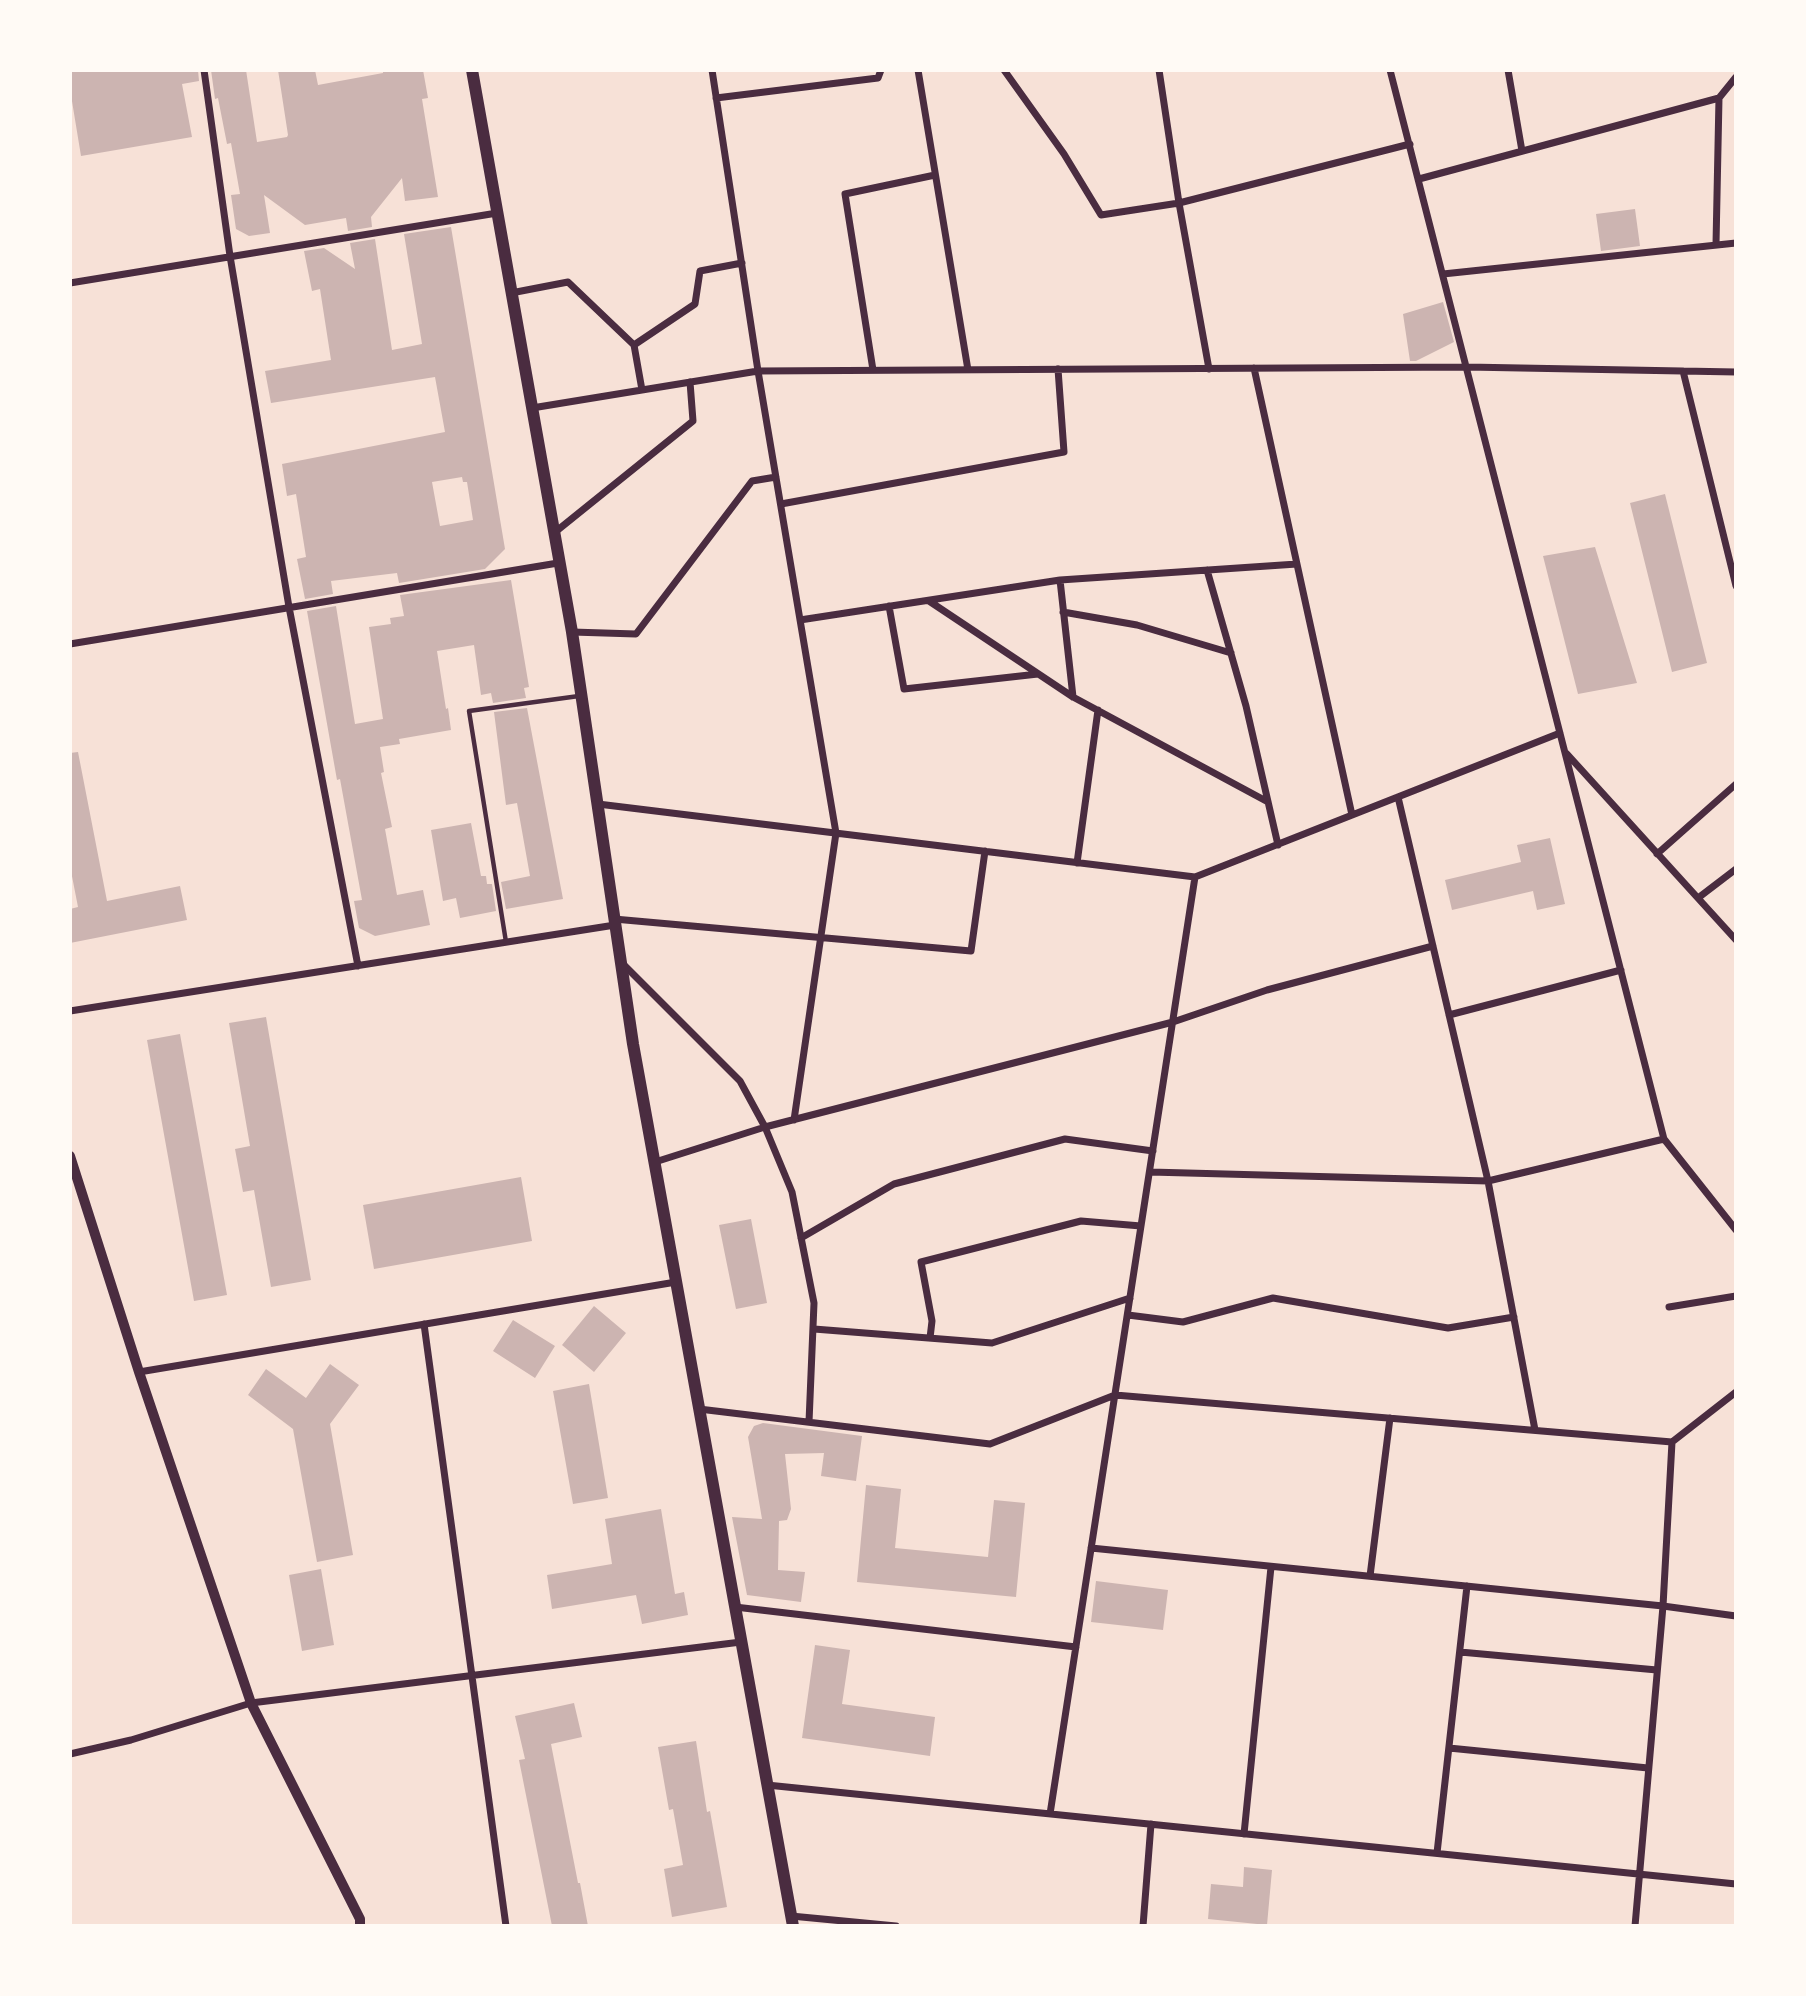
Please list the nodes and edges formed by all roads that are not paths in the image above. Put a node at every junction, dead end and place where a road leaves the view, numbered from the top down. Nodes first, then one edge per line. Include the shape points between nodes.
1 (204, 70) edge
2 (472, 70) edge
3 (712, 70) edge
4 (881, 70) edge
5 (918, 70) edge
6 (1004, 70) edge
7 (1159, 70) edge
8 (1390, 70) edge
9 (1508, 70) edge
10 (1736, 77) edge
11 (1719, 97) junction
12 (716, 98) junction
13 (1410, 144) junction
14 (1522, 151) junction
15 (935, 175) junction
16 (1419, 179) junction
17 (1179, 202) junction
18 (497, 213) junction
19 (1736, 243) edge
20 (1716, 244) junction
21 (230, 256) junction
22 (742, 263) junction
23 (1443, 274) junction
24 (70, 283) edge
25 (511, 293) junction
26 (634, 345) junction
27 (1467, 367) junction
28 (1254, 368) junction
29 (1058, 369) junction
30 (1209, 369) junction
31 (873, 370) junction
32 (968, 370) junction
33 (758, 371) junction
34 (1683, 371) junction
35 (1736, 372) edge
36 (690, 382) junction
37 (642, 390) junction
38 (531, 408) junction
39 (776, 477) junction
40 (781, 504) junction
41 (553, 533) junction
42 (558, 563) junction
43 (1297, 564) junction
44 (1734, 568) edge
45 (1208, 570) junction
46 (1060, 580) junction
47 (1736, 586) edge
48 (928, 600) junction
49 (889, 606) junction
50 (289, 607) junction
51 (1063, 611) junction
52 (800, 620) junction
53 (572, 632) junction
54 (70, 644) edge
55 (1231, 653) junction
56 (1039, 674) junction
57 (581, 696) junction
58 (1073, 697) junction
59 (1098, 710) junction
60 (1560, 733) junction
61 (1565, 753) junction
62 (1736, 784) edge
63 (1398, 797) junction
64 (1268, 802) junction
65 (597, 804) junction
66 (1352, 815) junction
67 (836, 833) junction
68 (1278, 845) junction
69 (985, 852) junction
70 (1657, 853) junction
71 (1077, 863) junction
72 (1736, 869) edge
73 (1195, 877) junction
74 (1698, 898) junction
75 (615, 922) junction
76 (821, 936) junction
77 (1734, 937) edge
78 (506, 942) junction
79 (1433, 946) junction
80 (621, 961) junction
81 (358, 966) junction
82 (1621, 970) junction
83 (70, 1011) edge
84 (1449, 1015) junction
85 (1173, 1022) junction
86 (793, 1120) junction
87 (765, 1127) junction
88 (1664, 1139) junction
89 (1153, 1151) junction
90 (70, 1156) edge
91 (654, 1162) junction
92 (1150, 1172) junction
93 (1489, 1181) junction
94 (1141, 1226) junction
95 (1736, 1230) edge
96 (801, 1238) junction
97 (676, 1282) junction
98 (1736, 1296) edge
99 (1130, 1298) junction
100 (1669, 1307) dead end
101 (1128, 1315) junction
102 (1514, 1317) junction
103 (424, 1324) junction
104 (814, 1329) junction
105 (930, 1338) junction
106 (139, 1372) junction
107 (1736, 1392) edge
108 (1115, 1395) junction
109 (699, 1409) junction
110 (1390, 1418) junction
111 (809, 1422) junction
112 (1535, 1430) junction
113 (1672, 1442) junction
114 (1091, 1548) junction
115 (1271, 1567) junction
116 (1370, 1576) junction
117 (1467, 1586) junction
118 (735, 1606) junction
119 (1663, 1606) junction
120 (1736, 1616) edge
121 (741, 1642) junction
122 (1076, 1647) junction
123 (1460, 1651) junction
124 (1657, 1670) junction
125 (472, 1674) junction
126 (251, 1703) junction
127 (1449, 1748) junction
128 (70, 1754) edge
129 (1648, 1769) junction
130 (767, 1785) junction
131 (1050, 1814) junction
132 (1152, 1824) junction
133 (1244, 1834) junction
134 (1437, 1853) junction
135 (1639, 1874) junction
136 (1736, 1884) edge
137 (792, 1921) edge
138 (360, 1926) edge
139 (506, 1926) edge
140 (896, 1926) edge
141 (1143, 1926) edge
142 (1635, 1926) edge

1 - 21 street
2 - 18 main road
3 - 12 street
4 - 12 street via 878,78
5 - 15 street
6 - 17 street via 1101,215
7 - 17 street
8 - 13 street
9 - 14 street
10 - 11 street
11 - 14 street
11 - 20 street
12 - 22 street
13 - 16 street
13 - 17 street
14 - 16 street
15 - 31 street via 845,194
15 - 32 street
16 - 23 street
17 - 30 street
18 - 21 street
18 - 25 main road
19 - 20 street
20 - 23 street
21 - 24 street
21 - 50 street
22 - 26 street via 700,271 695,304
22 - 33 street
23 - 27 street
25 - 26 street via 568,282
25 - 38 main road
26 - 37 street
27 - 28 street
27 - 34 street
27 - 60 street
28 - 30 street
28 - 43 street
29 - 30 street
29 - 32 street
29 - 40 street via 1064,452
31 - 32 street
31 - 33 street
33 - 36 street
33 - 39 street
34 - 35 street
34 - 44 street
36 - 37 street
36 - 41 street via 692,421
37 - 38 street
38 - 41 main road
39 - 40 street
39 - 53 street via 752,481 636,634
40 - 52 street
41 - 42 main road
42 - 50 street
42 - 53 main road
43 - 45 street
43 - 66 street
44 - 47 street
45 - 46 street
45 - 55 street
46 - 48 street
46 - 51 street
48 - 49 street
48 - 56 street
49 - 52 street
49 - 56 street via 904,689
50 - 54 street
50 - 81 street
51 - 55 street via 1138,625
51 - 58 street
52 - 67 street
53 - 57 main road
55 - 64 street
56 - 58 street
57 - 65 main road
57 - 78 lane via 469,711
58 - 59 street
59 - 64 street
59 - 71 street
60 - 61 street
60 - 63 street
61 - 70 street
61 - 82 street
62 - 70 street
63 - 66 street
63 - 79 street
64 - 68 street
65 - 67 street
65 - 75 main road
66 - 68 street
67 - 69 street
67 - 76 street
68 - 73 street
69 - 71 street
69 - 76 street via 971,951
70 - 74 street
71 - 73 street
72 - 74 street
73 - 85 street
74 - 77 street
75 - 76 street
75 - 78 street
75 - 80 main road
76 - 86 street
78 - 81 street
79 - 84 street
79 - 85 street via 1267,990
80 - 87 street via 740,1081
80 - 91 main road
81 - 83 street
82 - 84 street
82 - 88 street
84 - 93 street
85 - 86 street
85 - 89 street
86 - 87 street
87 - 91 street
87 - 96 street via 792,1192
88 - 93 street
88 - 95 street
89 - 92 street
89 - 96 street via 1065,1139 894,1184
90 - 106 street
91 - 97 main road
92 - 93 street
92 - 94 street
93 - 102 street
94 - 99 street
94 - 105 street via 1081,1221 921,1262 932,1321
96 - 104 street via 814,1303
97 - 103 street
97 - 109 main road
98 - 100 street
99 - 101 street
99 - 105 street via 992,1343
101 - 102 street via 1182,1322 1273,1298 1448,1328
101 - 108 street
102 - 112 street
103 - 106 street
103 - 125 street
104 - 105 street
104 - 111 street
106 - 126 street
107 - 113 street
108 - 110 street
108 - 111 street via 990,1444
108 - 114 street
109 - 111 street
109 - 118 main road
110 - 112 street
110 - 116 street
112 - 113 street
113 - 119 street
114 - 115 street
114 - 122 street
115 - 116 street
115 - 133 street
116 - 117 street
117 - 119 street
117 - 123 street
118 - 121 main road
118 - 122 street
119 - 120 street
119 - 124 street
121 - 125 street
121 - 130 main road
122 - 131 street
123 - 124 street
123 - 127 street
124 - 129 street
125 - 126 street
125 - 139 street
126 - 128 street
126 - 138 street
127 - 129 street
127 - 134 street
129 - 135 street
130 - 131 street
130 - 137 main road
131 - 132 street
132 - 133 street
132 - 141 street
133 - 134 street
134 - 135 street
135 - 136 street
135 - 142 street
137 - 140 street

